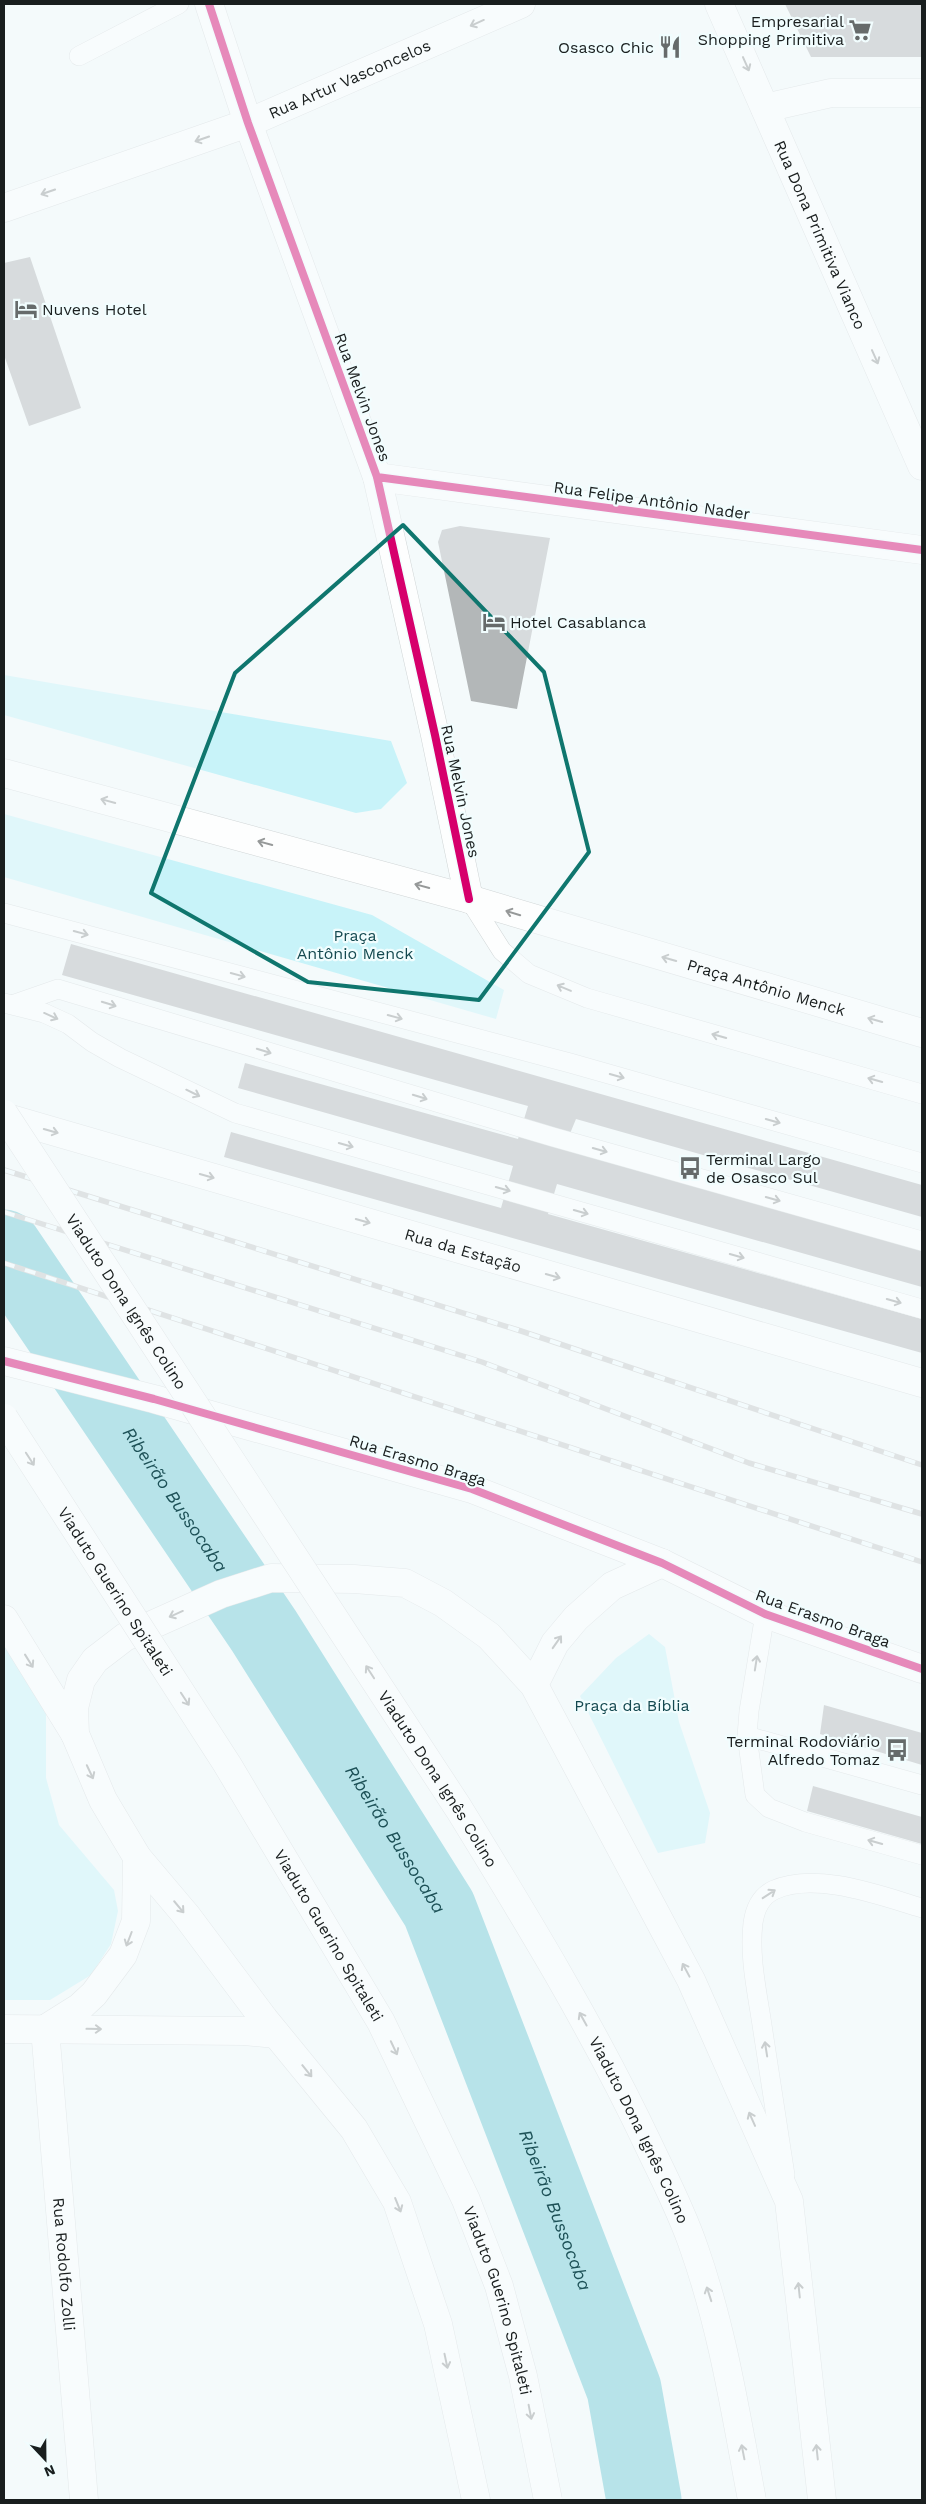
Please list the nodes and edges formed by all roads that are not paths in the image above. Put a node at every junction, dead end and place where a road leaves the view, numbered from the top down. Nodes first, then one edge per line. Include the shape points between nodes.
1 (179, 4) edge
2 (209, 4) edge
3 (521, 4) edge
4 (720, 4) edge
5 (79, 56) dead end
6 (922, 93) edge
7 (765, 108) junction
8 (248, 123) junction
9 (4, 208) edge
10 (922, 466) edge
11 (377, 477) junction
12 (922, 550) edge
13 (4, 773) edge
14 (469, 899) junction
15 (4, 913) edge
16 (8, 1004) edge
17 (922, 1033) edge
18 (922, 1094) edge
19 (4, 1116) edge
20 (922, 1163) edge
21 (922, 1240) edge
22 (922, 1309) edge
23 (4, 1361) edge
24 (922, 1383) edge
25 (4, 1418) edge
26 (662, 1563) junction
27 (765, 1614) junction
28 (4, 1619) edge
29 (922, 1669) edge
30 (534, 1685) junction
31 (75, 1734) junction
32 (747, 1736) junction
33 (922, 1786) edge
34 (922, 1855) edge
35 (136, 1856) junction
36 (922, 1908) edge
37 (45, 2029) junction
38 (4, 2030) edge
39 (276, 2034) junction
40 (789, 2201) junction
41 (84, 2500) edge
42 (476, 2500) edge
43 (548, 2500) edge
44 (752, 2500) edge
45 (822, 2500) edge

1 - 5 lane
2 - 8 main road, Rua Melvin Jones
3 -> 8 main road, Rua Artur Vasconcelos
4 -> 7 main road, Rua Dona Primitiva Vianco
6 - 7 main road via 831,94
7 -> 10 main road, Rua Dona Primitiva Vianco
8 -> 9 main road, Rua Artur Vasconcelos
8 - 11 main road, Rua Melvin Jones
11 - 12 main road, Rua Felipe Antônio Nader
11 - 14 main road, Rua Melvin Jones
14 -> 13 main road, Praça Antônio Menck
17 -> 14 main road, Praça Antônio Menck
18 -> 14 lane via 587,998 529,974 502,951
15 -> 20 lane via 570,1063
16 -> 21 lane via 58,989 544,1134
16 -> 22 lane via 44,1013 68,1024 120,1058 235,1114
19 -> 24 main road, Rua da Estação
44 -> 19 main road, Viaduto Dona Ignês Colino, bridge via 717,2319 694,2247 634,2114 598,2046 527,1918 460,1809
23 - 26 main road, Rua Erasmo Braga via 128,1392 472,1489
25 -> 43 main road, Viaduto Guerino Spitaleti, bridge via 226,1764 382,2022 466,2200 499,2286 523,2376
26 - 27 main road, Rua Erasmo Braga
30 -> 26 main road via 555,1643 576,1618 612,1586
27 - 29 main road, Rua Erasmo Braga
32 -> 27 lane
28 -> 31 main road
30 -> 31 main road via 489,1636 443,1603 405,1583 271,1578 221,1594 125,1637 95,1660 81,1680 74,1708
40 -> 30 main road via 691,1980
31 -> 35 main road via 103,1800
32 - 33 lane
34 -> 32 lane via 805,1822 763,1805 754,1791
35 -> 37 main road via 136,1921 123,1955 94,1994
35 -> 39 main road
40 -> 36 lane via 752,1959 753,1922 760,1900 773,1890 793,1884 818,1884 854,1888
37 - 38 main road
37 -> 39 main road
37 - 41 main road, Rua Rodolfo Zolli
39 -> 42 main road via 354,2129 397,2202 438,2324
45 -> 40 main road

